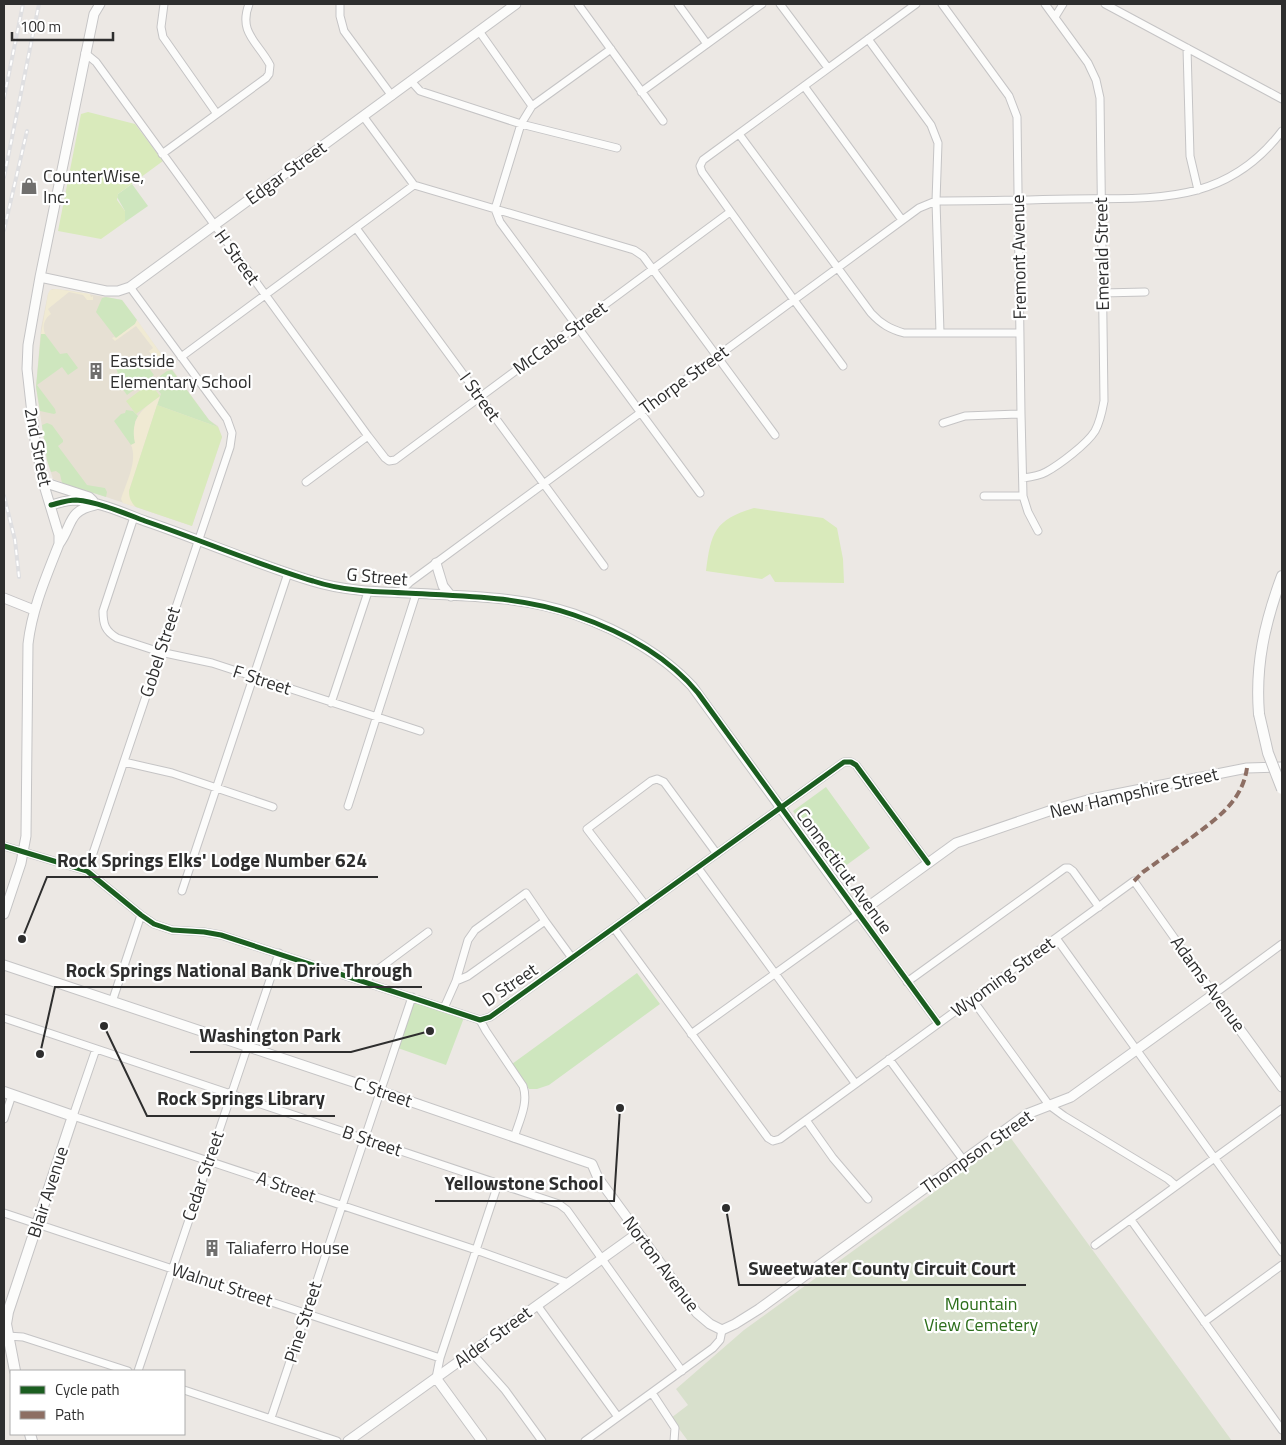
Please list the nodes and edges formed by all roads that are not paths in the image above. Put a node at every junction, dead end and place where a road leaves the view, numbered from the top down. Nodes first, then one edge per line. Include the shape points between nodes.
1 (164, 4) edge
2 (249, 4) edge
3 (340, 4) edge
4 (516, 4) edge
5 (578, 4) edge
6 (678, 4) edge
7 (762, 4) edge
8 (780, 4) edge
9 (916, 4) edge
10 (942, 4) edge
11 (1045, 4) edge
12 (1063, 4) edge
13 (1105, 4) edge
14 (98, 6) edge
15 (1055, 17) junction
16 (479, 31) junction
17 (868, 39) junction
18 (707, 44) junction
19 (1187, 48) junction
20 (611, 49) junction
21 (86, 54) junction
22 (828, 68) junction
23 (411, 81) junction
24 (804, 86) junction
25 (641, 92) junction
26 (392, 96) junction
27 (1282, 99) edge
28 (532, 106) junction
29 (217, 114) junction
30 (363, 116) junction
31 (664, 121) dead end
32 (521, 124) junction
33 (1282, 131) edge
34 (739, 134) junction
35 (617, 148) dead end
36 (162, 154) junction
37 (414, 185) junction
38 (1198, 190) junction
39 (1101, 199) junction
40 (1018, 200) junction
41 (936, 202) junction
42 (495, 209) junction
43 (730, 212) junction
44 (902, 220) junction
45 (214, 225) junction
46 (356, 228) junction
47 (838, 268) junction
48 (653, 270) junction
49 (40, 276) junction
50 (130, 287) junction
51 (1145, 292) dead end
52 (1102, 293) junction
53 (265, 295) junction
54 (794, 300) junction
55 (577, 326) junction
56 (1020, 332) junction
57 (940, 333) junction
58 (717, 356) junction
59 (181, 357) junction
60 (843, 366) dead end
61 (480, 398) junction
62 (640, 412) junction
63 (1020, 414) junction
64 (943, 423) dead end
65 (775, 435) dead end
66 (368, 436) junction
67 (389, 461) joint
68 (1023, 478) junction
69 (43, 482) junction
70 (306, 482) dead end
71 (543, 484) junction
72 (700, 493) dead end
73 (984, 496) dead end
74 (1023, 496) junction
75 (51, 505) junction
76 (97, 505) junction
77 (134, 517) junction
78 (1038, 531) dead end
79 (198, 539) junction
80 (59, 544) junction
81 (436, 563) junction
82 (604, 566) dead end
83 (288, 573) junction
84 (1282, 576) edge
85 (368, 592) junction
86 (399, 593) junction
87 (416, 594) junction
88 (451, 596) junction
89 (4, 598) edge
90 (34, 610) junction
91 (160, 652) junction
92 (254, 677) junction
93 (692, 686) joint
94 (331, 704) junction
95 (375, 718) junction
96 (420, 731) dead end
97 (124, 762) junction
98 (1282, 767) edge
99 (216, 788) junction
100 (1282, 789) edge
101 (348, 806) dead end
102 (273, 807) dead end
103 (781, 808) junction
104 (4, 846) edge
105 (23, 853) junction
106 (717, 854) junction
107 (928, 863) junction
108 (698, 868) junction
109 (87, 871) junction
110 (1134, 881) joint
111 (182, 891) dead end
112 (646, 906) junction
113 (1099, 907) junction
114 (4, 914) edge
115 (858, 914) junction
116 (140, 915) junction
117 (545, 921) junction
118 (614, 928) junction
119 (428, 932) dead end
120 (1056, 938) junction
121 (1282, 944) edge
122 (279, 953) junction
123 (572, 958) junction
124 (4, 965) edge
125 (775, 974) junction
126 (456, 981) junction
127 (365, 982) junction
128 (907, 982) junction
129 (1214, 994) junction
130 (412, 997) junction
131 (972, 999) junction
132 (112, 1002) junction
133 (444, 1008) junction
134 (4, 1018) edge
135 (480, 1020) junction
136 (938, 1023) junction
137 (692, 1034) junction
138 (247, 1047) junction
139 (96, 1049) junction
140 (1136, 1050) junction
141 (889, 1059) junction
142 (855, 1083) junction
143 (1282, 1087) edge
144 (380, 1091) junction
145 (8, 1093) edge
146 (231, 1094) junction
147 (1049, 1105) junction
148 (1282, 1109) edge
149 (73, 1116) junction
150 (4, 1119) edge
151 (806, 1120) junction
152 (364, 1138) junction
153 (514, 1138) junction
154 (1215, 1158) junction
155 (208, 1160) junction
156 (964, 1161) junction
157 (592, 1164) joint
158 (498, 1184) junction
159 (1176, 1186) junction
160 (868, 1199) dead end
161 (342, 1206) junction
162 (4, 1213) edge
163 (1131, 1220) junction
164 (37, 1224) junction
165 (638, 1233) junction
166 (1095, 1245) dead end
167 (476, 1250) junction
168 (1282, 1252) edge
169 (602, 1259) junction
170 (1282, 1265) edge
171 (172, 1269) junction
172 (568, 1283) junction
173 (537, 1305) junction
174 (306, 1314) junction
175 (1204, 1322) junction
176 (722, 1330) junction
177 (7, 1336) junction
178 (471, 1352) junction
179 (440, 1358) junction
180 (15, 1370) edge
181 (125, 1370) edge
182 (138, 1370) edge
183 (682, 1371) junction
184 (436, 1378) junction
185 (185, 1390) edge
186 (652, 1393) junction
187 (618, 1417) junction
188 (271, 1418) junction
189 (1282, 1430) edge
190 (354, 1440) edge
191 (337, 1441) edge
192 (482, 1441) edge
193 (542, 1441) edge
194 (585, 1441) edge
195 (674, 1441) edge

1 - 29 street via 163,37
2 - 29 street via 247,29 268,62 269,74
3 - 26 street via 344,31
4 - 16 street, Edgar Street
5 - 20 street
6 - 18 street
7 - 18 street
8 - 22 street
9 - 17 street
10 - 40 street, Fremont Avenue via 1014,106 1017,117
11 - 15 street, Emerald Street
12 - 15 street
13 - 19 street
14 - 21 street, 2nd Street
15 - 39 street, Emerald Street via 1088,63 1096,80 1100,98
16 - 23 street, Edgar Street
16 - 28 street
17 - 22 street
17 - 41 street via 935,134 938,143
18 - 25 street
19 - 27 street
19 - 38 street via 1190,156
20 - 25 street
20 - 28 street
21 - 36 street, H Street via 96,62
21 - 49 street, 2nd Street
22 - 24 street
23 - 26 street, Edgar Street
23 - 32 street via 420,91
24 - 34 street
24 - 44 street
25 - 31 street
26 - 30 street, Edgar Street
28 - 32 street
29 - 36 street
30 - 37 street
30 - 45 street, Edgar Street
32 - 35 street
32 - 42 street
33 - 38 street via 1247,167
34 - 43 street via 703,160 700,166
34 - 47 street
36 - 45 street, H Street
37 - 42 street
37 - 46 street
38 - 39 street via 1169,197
39 - 40 street
39 - 52 street, Emerald Street
40 - 41 street
40 - 56 street, Fremont Avenue
41 - 44 street, Thorpe Street via 919,208
41 - 57 street
42 - 48 street via 634,250
42 - 55 street via 500,222
43 - 48 street, McCabe Street
43 - 54 street
44 - 47 street, Thorpe Street
45 - 50 street, Edgar Street
45 - 53 street, H Street
46 - 53 street
46 - 61 street, I Street
47 - 54 street, Thorpe Street
47 - 57 street via 880,323 904,333
48 - 55 street, McCabe Street
48 - 58 street
49 - 50 street, Edgar Street via 106,291
49 - 69 street, 2nd Street via 27,369
50 - 59 street
51 - 52 street
52 - 68 street, Emerald Street via 1104,401 1101,419 1094,434 1080,448 1046,472
53 - 59 street
53 - 66 street, H Street
54 - 58 street, Thorpe Street
54 - 60 street
55 - 61 street, McCabe Street
55 - 62 street
56 - 57 street
56 - 63 street, Fremont Avenue
58 - 62 street, Thorpe Street
58 - 65 street
59 - 79 street, Gobel Street via 227,419 232,433
61 - 67 street, McCabe Street via 395,460
61 - 71 street, I Street
62 - 71 street, Thorpe Street
62 - 72 street
63 - 64 street via 965,416
63 - 68 street, Fremont Avenue
66 - 67 street, H Street
66 - 70 street
68 - 74 street, Fremont Avenue
69 - 75 street, 2nd Street
69 - 76 street via 89,497
71 - 81 street, Thorpe Street
71 - 82 street, I Street
73 - 74 street
74 - 78 street, Fremont Avenue
75 - 76 street, G Street via 72,500
75 - 80 street, 2nd Street
76 - 77 street, G Street
76 - 80 street via 76,513
77 - 79 street, G Street
77 - 91 street, F Street via 103,611 103,620 105,628 117,638
79 - 83 street, G Street
79 - 91 street, Gobel Street
80 - 90 street
81 - 86 street, Thorpe Street
81 - 88 street via 443,586
83 - 85 street, G Street via 314,582
83 - 92 street
84 - 100 main road, bridge via 1269,611 1258,673 1259,714 1268,753
85 - 86 street, G Street
85 - 94 street
86 - 87 street, G Street
87 - 88 street, G Street
87 - 95 street
88 - 93 street, G Street via 510,599 573,614 606,626 663,659
89 - 90 street
90 - 105 street via 28,644 27,812
91 - 92 street, F Street via 212,663
91 - 97 street, Gobel Street
92 - 94 street, F Street
92 - 99 street
93 - 103 street, Connecticut Avenue
94 - 95 street, F Street
95 - 96 street, F Street
95 - 101 street
97 - 99 street
97 - 109 street, Gobel Street
98 - 107 street, New Hampshire Street via 1247,768 1090,799 956,843
99 - 102 street
99 - 111 street
103 - 106 street, D Street
103 - 107 street, D Street via 844,762 851,762
103 - 115 street, Connecticut Avenue
104 - 105 street, D Street
105 - 109 street, D Street
105 - 114 street
106 - 108 street, D Street
106 - 112 street via 664,782 657,779 650,782 587,829
107 - 115 street, New Hampshire Street
108 - 112 street, D Street
108 - 125 street
109 - 116 street, D Street
110 - 113 street, Wyoming Street
110 - 129 street, Adams Avenue
112 - 118 street, D Street
113 - 120 street, Wyoming Street
113 - 128 street via 1072,871 1065,868
115 - 125 street, New Hampshire Street
115 - 128 street, Connecticut Avenue
116 - 122 street, D Street via 172,930 222,935
116 - 132 street
117 - 123 street
117 - 126 street via 468,976
117 - 126 street via 526,893 475,930 468,940
118 - 123 street, D Street
118 - 137 street
119 - 127 street
120 - 131 street, Wyoming Street
120 - 140 street
121 - 129 street, Thompson Street
122 - 127 street, D Street
122 - 138 street, Cedar Street
123 - 135 street, D Street via 490,1017
124 - 132 street, C Street
125 - 137 street, New Hampshire Street
125 - 142 street
126 - 133 street
127 - 130 street, D Street
128 - 136 street, Connecticut Avenue
129 - 140 street, Thompson Street
129 - 143 street, Adams Avenue
130 - 133 street, D Street
130 - 144 street, Pine Street
131 - 136 street, Wyoming Street
131 - 147 street
132 - 138 street, C Street
133 - 135 street, D Street
134 - 139 street, B Street
135 - 153 street via 526,1094
136 - 141 street, Wyoming Street
137 - 151 street, Wyoming Street via 768,1138 780,1139
138 - 144 street, C Street
138 - 146 street, Cedar Street
139 - 146 street, B Street
139 - 149 street, Blair Avenue
140 - 147 street, Thompson Street via 1071,1097
140 - 154 street
141 - 142 street, Wyoming Street
141 - 156 street
142 - 151 street, Wyoming Street
144 - 152 street, Pine Street
144 - 153 street, C Street
145 - 149 main road, A Street
145 - 150 street
146 - 152 street, B Street
146 - 155 street, Cedar Street
147 - 156 street, Thompson Street via 1027,1114
147 - 159 street
148 - 154 street
149 - 155 street, A Street
149 - 164 main road, Blair Avenue
151 - 160 street
152 - 158 street, B Street
152 - 161 street, Pine Street
153 - 157 street, C Street
154 - 159 street
154 - 168 street
155 - 161 street, A Street
155 - 171 street, Cedar Street
156 - 176 street, Thompson Street via 759,1309
157 - 165 street, Norton Avenue via 598,1178
158 - 167 street
158 - 169 street, B Street via 560,1204
159 - 163 street
161 - 167 street, A Street
161 - 174 street, Pine Street
162 - 164 street, Walnut Street
163 - 166 street
163 - 175 street
164 - 171 street, Walnut Street
164 - 177 main road, Blair Avenue via 8,1312
165 - 169 street, Alder Street
165 - 176 street, Norton Avenue via 697,1313
167 - 172 street, A Street
167 - 179 street
169 - 172 street, Alder Street
169 - 183 street, B Street
170 - 175 street
171 - 174 street, Walnut Street
171 - 182 street, Cedar Street
172 - 173 street, Alder Street
173 - 178 street, Alder Street
173 - 187 street
174 - 179 street, Walnut Street
174 - 188 street, Pine Street
175 - 189 street
176 - 183 street via 720,1340 713,1348
177 - 180 main road, Blair Avenue
177 - 181 street via 24,1337
178 - 184 street, Alder Street
178 - 193 street via 505,1390
179 - 184 street
183 - 186 street
184 - 190 street, Alder Street
184 - 192 street
185 - 188 street
186 - 187 street
186 - 195 street via 675,1428
187 - 194 street
188 - 191 street

